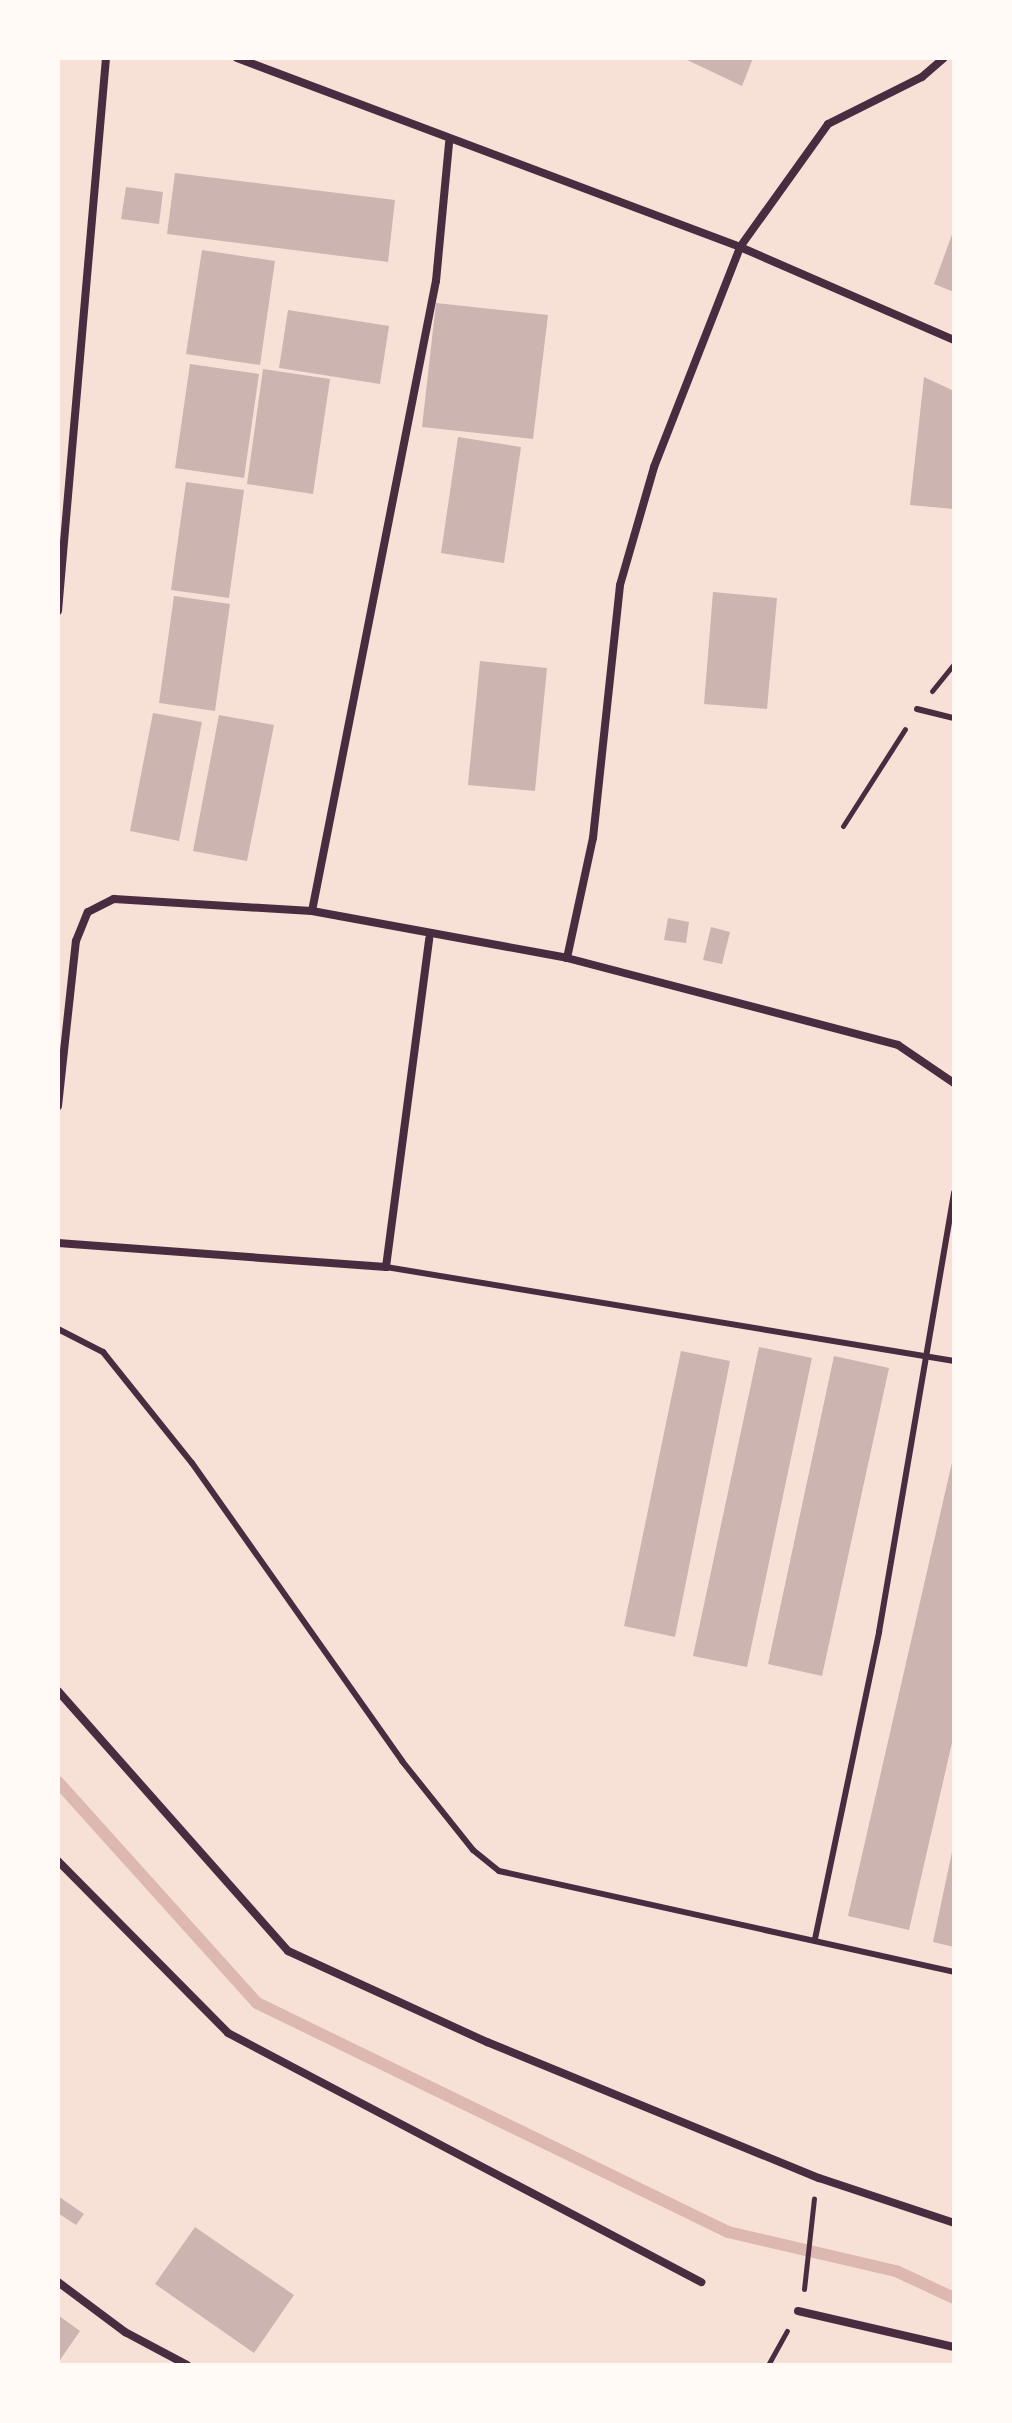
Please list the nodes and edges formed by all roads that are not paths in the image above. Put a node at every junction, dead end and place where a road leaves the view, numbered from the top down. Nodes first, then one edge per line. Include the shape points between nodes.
1 (106, 58) edge
2 (237, 58) edge
3 (944, 58) edge
4 (449, 143) junction
5 (740, 247) junction
6 (954, 340) edge
7 (58, 611) edge
8 (917, 709) road end
9 (954, 718) edge
10 (312, 911) junction
11 (429, 939) junction
12 (567, 958) junction
13 (954, 1083) edge
14 (58, 1106) edge
15 (954, 1192) edge
16 (58, 1243) edge
17 (386, 1267) junction
18 (58, 1329) edge
19 (931, 1356) junction
20 (954, 1361) edge
21 (58, 1691) edge
22 (58, 1861) edge
23 (815, 1939) junction
24 (954, 1972) edge
25 (954, 2223) edge
26 (58, 2282) edge
27 (701, 2282) dead end
28 (798, 2311) dead end
29 (954, 2347) edge
30 (187, 2365) edge

1 - 7 street
2 - 4 street
3 - 5 street via 922,77 828,124
4 - 5 street
4 - 10 street via 436,281
5 - 6 street
5 - 12 street via 654,467 620,585 593,838
8 - 9 lane
10 - 11 street
10 - 14 street via 114,899 88,912 76,941
11 - 12 street
11 - 17 street
12 - 13 street via 898,1045
15 - 19 lane
16 - 17 street
17 - 19 lane
18 - 23 lane via 103,1352 192,1463 402,1761 482,1857 534,1883
19 - 20 lane
19 - 23 lane
21 - 25 street via 288,1951 775,2160
22 - 27 street via 228,2033
23 - 24 lane
26 - 30 street via 125,2332
28 - 29 street

